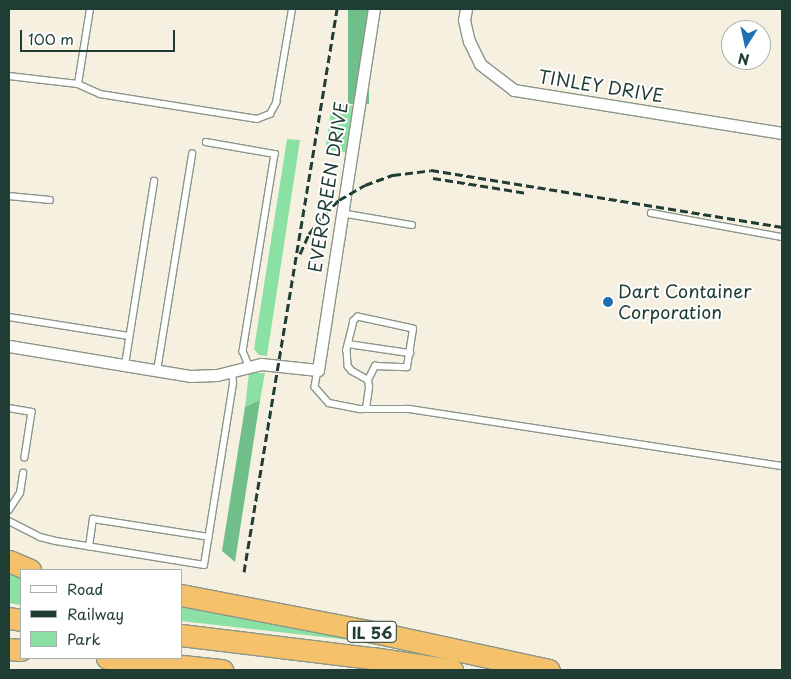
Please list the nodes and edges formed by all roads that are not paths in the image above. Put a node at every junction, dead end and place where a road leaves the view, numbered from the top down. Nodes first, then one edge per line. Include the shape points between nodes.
1 (90, 9) edge
2 (292, 9) edge
3 (374, 9) edge
4 (466, 9) edge
5 (9, 76) edge
6 (78, 84) junction
7 (782, 133) edge
8 (206, 142) dead end
9 (192, 154) dead end
10 (154, 180) dead end
11 (9, 196) edge
12 (50, 200) dead end
13 (341, 213) junction
14 (651, 213) dead end
15 (412, 225) dead end
16 (782, 237) edge
17 (9, 317) edge
18 (129, 336) junction
19 (348, 344) junction
20 (9, 346) edge
21 (410, 354) junction
22 (125, 365) junction
23 (249, 366) junction
24 (318, 370) junction
25 (157, 371) junction
26 (232, 371) junction
27 (368, 380) junction
28 (9, 408) edge
29 (366, 409) junction
30 (25, 457) dead end
31 (782, 466) edge
32 (22, 473) dead end
33 (9, 510) edge
34 (9, 520) edge
35 (209, 537) junction
36 (88, 547) junction
37 (9, 561) edge
38 (28, 569) edge
39 (182, 595) edge
40 (182, 635) edge
41 (117, 659) edge
42 (222, 670) edge
43 (452, 670) edge
44 (549, 670) edge

1 - 6 lane
2 - 6 lane via 276,103 270,114 256,119 100,94
3 - 13 street, EVERGREEN DRIVE
4 - 7 street, TINLEY DRIVE via 467,34 480,64 514,90
5 - 6 lane
8 - 23 lane via 274,154 243,351
9 - 25 lane
10 - 18 lane
11 - 12 lane
13 - 15 lane
13 - 24 street, EVERGREEN DRIVE
14 - 16 lane
17 - 18 lane
18 - 22 lane
19 - 21 lane
19 - 21 lane via 358,317 414,329
19 - 27 lane via 348,366
20 - 22 street
21 - 27 lane via 408,367 375,366
22 - 25 street
23 - 24 street via 261,364
23 - 26 street
24 - 29 lane via 315,387 329,403
25 - 26 street via 202,377
26 - 35 lane via 233,383
27 - 29 lane
28 - 30 lane via 32,412
29 - 31 lane via 409,409
32 - 33 lane via 20,493
34 - 36 lane via 40,537
35 - 36 lane via 204,565
35 - 36 lane via 93,519
37 - 38 highway
39 - 44 highway, IL 56
40 - 43 highway
41 - 42 highway

